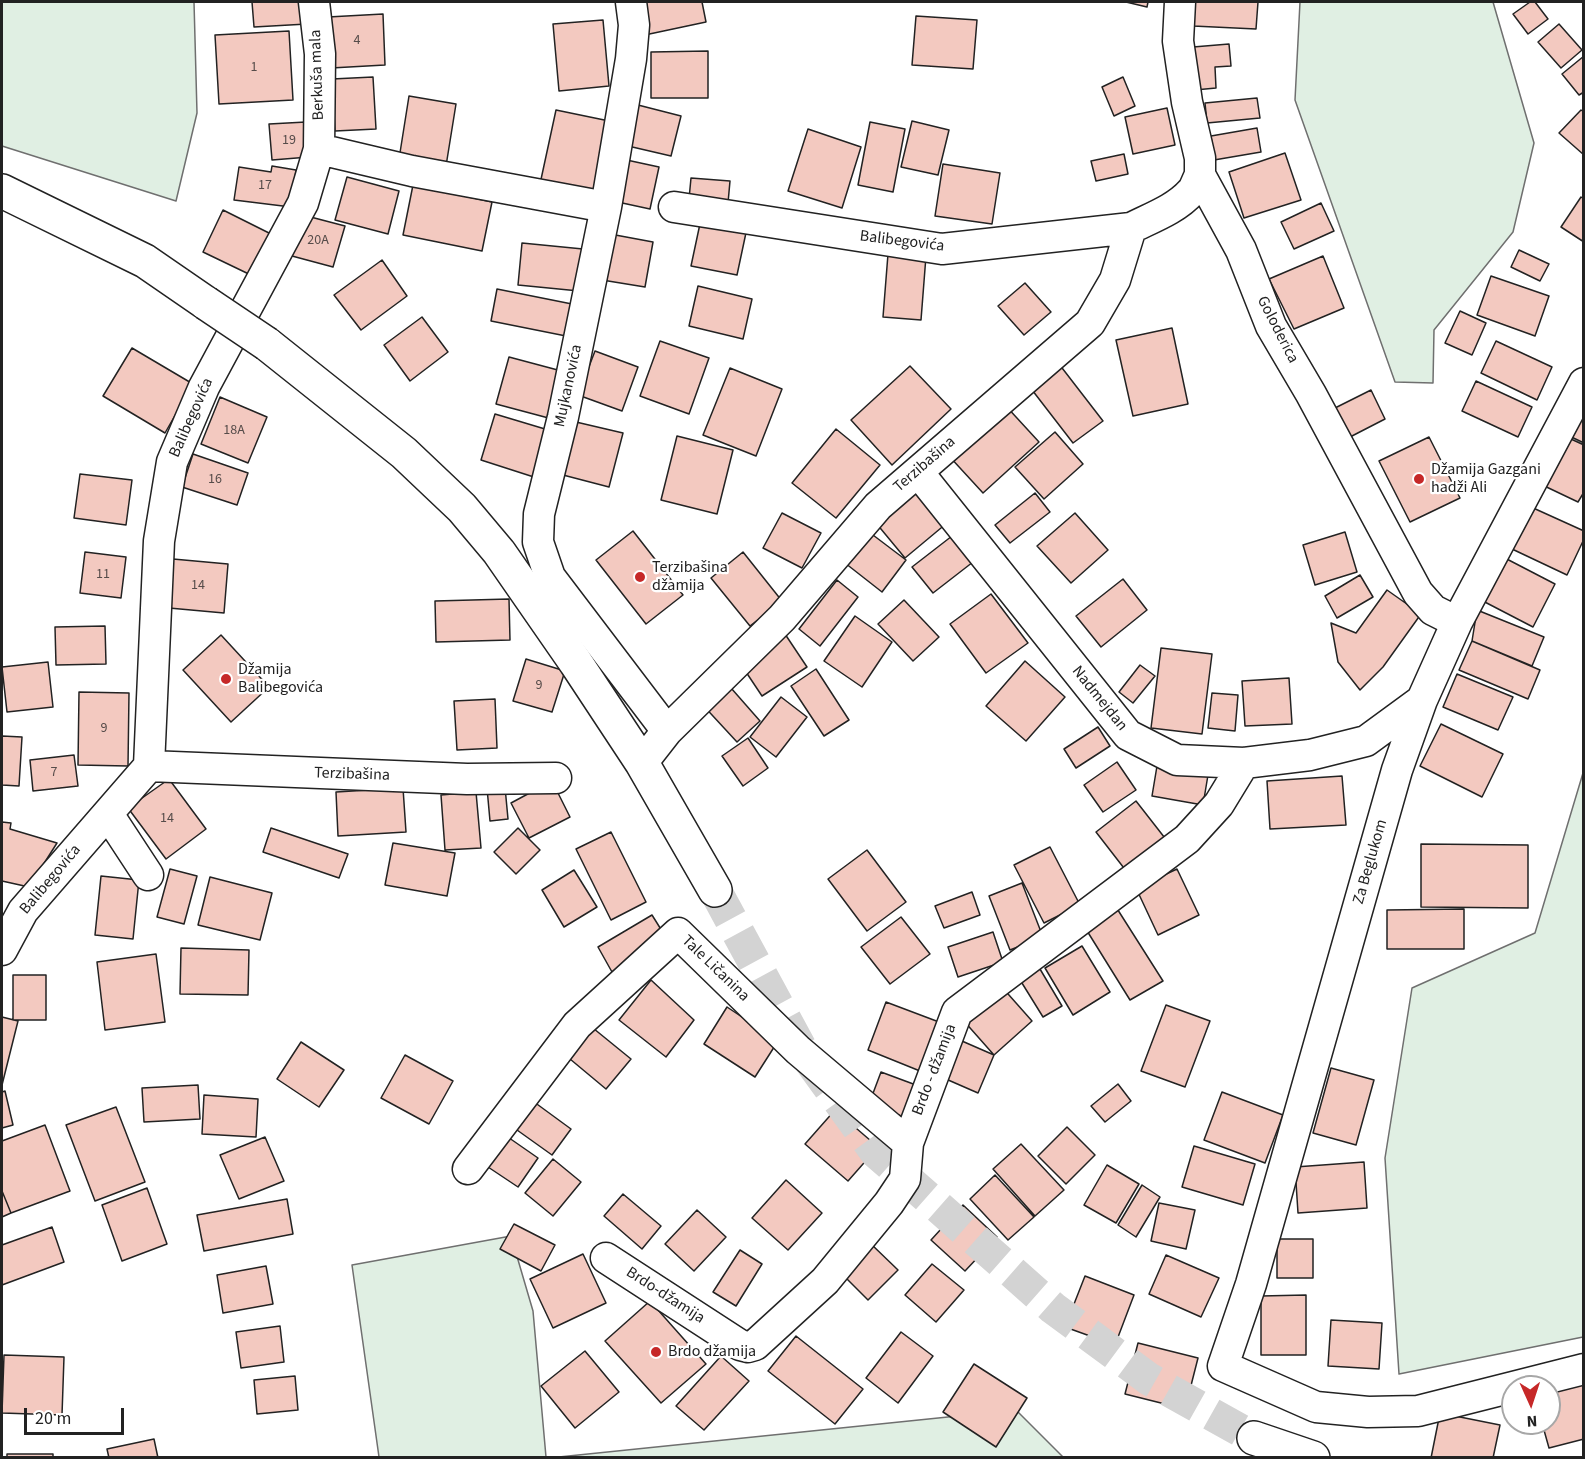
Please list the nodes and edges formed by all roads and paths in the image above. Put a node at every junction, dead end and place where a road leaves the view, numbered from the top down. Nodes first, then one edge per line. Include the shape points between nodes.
1 (314, 2) edge
2 (631, 2) edge
3 (1180, 2) edge
4 (319, 149) junction
5 (1200, 175) junction
6 (2, 192) edge
7 (606, 207) junction
8 (674, 207) dead end
9 (1131, 228) junction
10 (1584, 383) edge
11 (918, 472) junction
12 (1457, 622) junction
13 (1422, 700) junction
14 (667, 732) junction
15 (642, 763) junction
16 (1244, 763) junction
17 (149, 766) junction
18 (556, 778) dead end
19 (108, 814) junction
20 (147, 875) dead end
21 (715, 890) tunnel mouth
22 (2, 950) edge
23 (908, 1143) junction
24 (468, 1169) dead end
25 (606, 1258) dead end
26 (755, 1345) joint
27 (1584, 1369) edge
28 (1560, 1375) edge
29 (1501, 1390) edge
30 (1254, 1438) tunnel mouth
31 (1312, 1458) edge

1 - 4 street, Berkuša mala via 320,54
2 - 7 street, Mujkanovića via 631,59
3 - 5 street, Goloderica via 1178,41
4 - 7 street via 412,171
4 - 17 street, Balibegovića via 303,204 204,387 172,462 159,541
5 - 9 street via 1192,192 1180,202
5 - 12 street, Goloderica via 1240,250 1271,326 1418,592 1433,610
6 - 15 main road, bridge via 145,261 267,344 404,453 462,508 506,562
7 - 14 street, Mujkanovića via 539,514 538,542 550,577
8 - 9 street, Balibegovića via 942,249
9 - 11 street, Terzibašina via 1114,280 1090,323
10 - 12 street, Za Beglukom
11 - 14 street, Terzibašina via 878,506 782,618
11 - 16 street, Nadmejdan via 1128,735 1177,760
12 - 13 street, Za Beglukom
13 - 16 street, Nadmejdan via 1366,741 1310,755
13 - 29 street, Za Beglukom via 1396,770 1245,1306 1223,1366 1316,1407 1368,1412 1418,1411
14 - 15 street, Terzibašina
15 - 21 main road
16 - 23 street, Brdo - džamija via 1219,804 1187,839 957,1012
17 - 18 street, Terzibašina via 467,779
17 - 19 street, Balibegovića
19 - 20 street
19 - 22 street, Balibegovića via 23,911
23 - 24 street, Tale Ličanina via 798,1050 678,933 577,1025
23 - 26 street, Brdo - džamija via 905,1179 889,1203 825,1281
25 - 26 street, Brdo-džamija via 740,1345
27 - 28 street
30 - 31 main road

